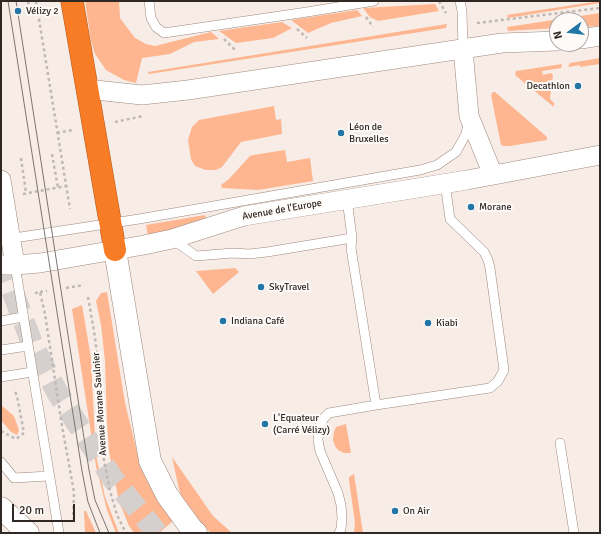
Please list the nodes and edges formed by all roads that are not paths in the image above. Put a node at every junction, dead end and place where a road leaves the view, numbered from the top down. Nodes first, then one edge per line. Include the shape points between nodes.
1 (72, 1) edge
2 (149, 1) edge
3 (374, 1) edge
4 (460, 1) edge
5 (600, 36) edge
6 (589, 38) edge
7 (549, 41) edge
8 (463, 49) junction
9 (86, 89) junction
10 (469, 116) junction
11 (600, 155) edge
12 (494, 175) junction
13 (445, 183) junction
14 (3, 189) edge
15 (347, 199) junction
16 (110, 224) junction
17 (352, 238) junction
18 (6, 239) edge
19 (172, 239) junction
20 (115, 250) junction
21 (6, 268) edge
22 (24, 317) junction
23 (1, 321) edge
24 (28, 346) junction
25 (1, 350) edge
26 (32, 372) junction
27 (1, 377) edge
28 (376, 405) junction
29 (560, 443) dead end
30 (1, 462) edge
31 (49, 476) junction
32 (1, 508) edge
33 (28, 533) edge
34 (59, 533) edge
35 (196, 533) edge
36 (339, 533) edge
37 (574, 533) edge

1 - 9 highway
2 - 3 lane via 151,18 156,27 164,33
4 - 8 lane
5 - 6 street
7 - 8 street
8 - 9 street via 142,95
8 - 10 street
9 - 16 highway
10 - 12 street
10 - 16 lane via 466,134 456,152 432,167
11 - 12 street, Avenue de l'Europe
12 - 13 street, Avenue de l'Europe
13 - 15 street, Avenue de l'Europe
13 - 28 lane via 450,219 484,252 488,260 504,370 498,381 490,388
14 - 18 street
15 - 17 lane
15 - 19 street, Avenue de l'Europe via 244,216
16 - 18 lane
16 - 20 highway
17 - 19 lane via 267,252 196,256
17 - 28 lane via 351,248
18 - 21 street
19 - 20 street, Avenue de l'Europe
20 - 21 street, Avenue de l'Europe
20 - 35 main road via 150,461 167,495
21 - 22 lane
22 - 23 lane
22 - 24 lane
24 - 25 lane
24 - 26 lane
26 - 27 lane
26 - 31 lane
28 - 36 lane via 329,413 319,427 320,451 341,505
29 - 37 lane
30 - 31 lane via 14,478
31 - 34 lane
32 - 33 main road

